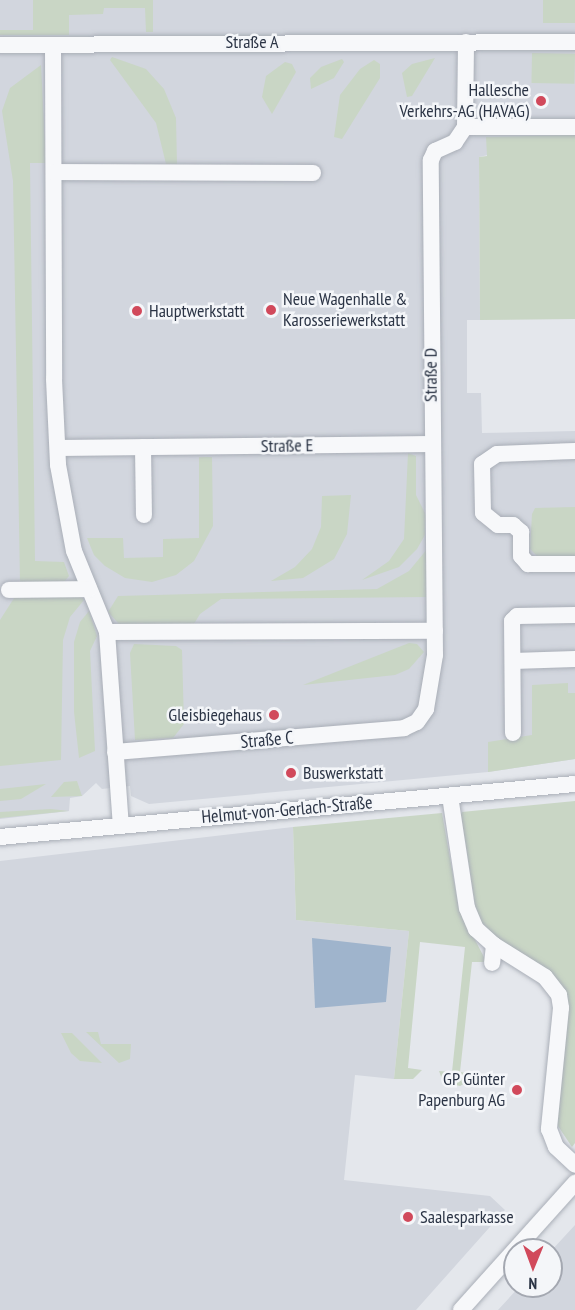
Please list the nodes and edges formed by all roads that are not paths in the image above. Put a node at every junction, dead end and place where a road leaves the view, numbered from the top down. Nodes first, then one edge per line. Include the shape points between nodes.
1 (466, 42) junction
2 (575, 42) edge
3 (0, 45) edge
4 (53, 45) junction
5 (465, 127) junction
6 (575, 127) edge
7 (54, 172) junction
8 (313, 173) dead end
9 (432, 444) junction
10 (143, 447) junction
11 (58, 448) junction
12 (575, 451) edge
13 (144, 515) dead end
14 (575, 564) edge
15 (9, 590) dead end
16 (89, 590) junction
17 (575, 615) edge
18 (435, 631) junction
19 (107, 632) junction
20 (575, 659) edge
21 (513, 661) junction
22 (417, 722) joint
23 (513, 733) dead end
24 (115, 752) junction
25 (575, 784) edge
26 (450, 796) junction
27 (121, 825) junction
28 (0, 837) edge
29 (494, 945) junction
30 (492, 963) dead end
31 (575, 1166) edge
32 (575, 1184) edge
33 (461, 1310) edge

1 - 2 street, Straße A
1 - 4 street, Straße A
1 - 5 street
3 - 4 street, Straße A
4 - 7 street
5 - 6 street
5 - 9 street, Straße D via 455,142 435,151 431,160
7 - 8 street
7 - 11 street
9 - 10 street, Straße E
9 - 18 street, Straße D
10 - 11 street, Straße E
10 - 13 street
11 - 16 street via 74,551
12 - 14 street via 497,454 482,464 483,513 498,525 513,525 521,532 521,556 528,564
15 - 16 street
16 - 19 street
17 - 21 street via 517,616 512,621
18 - 19 street
18 - 22 street, Straße D via 430,697
19 - 24 street
20 - 21 street
21 - 23 street
22 - 24 street, Straße C via 404,728
24 - 27 street
25 - 26 street, Helmut-von-Gerlach-Straße
26 - 27 street, Helmut-von-Gerlach-Straße
26 - 29 street via 467,908 476,929
27 - 28 street, Helmut-von-Gerlach-Straße
29 - 30 street
29 - 31 street via 545,977 559,995 549,1129 556,1147
32 - 33 street

